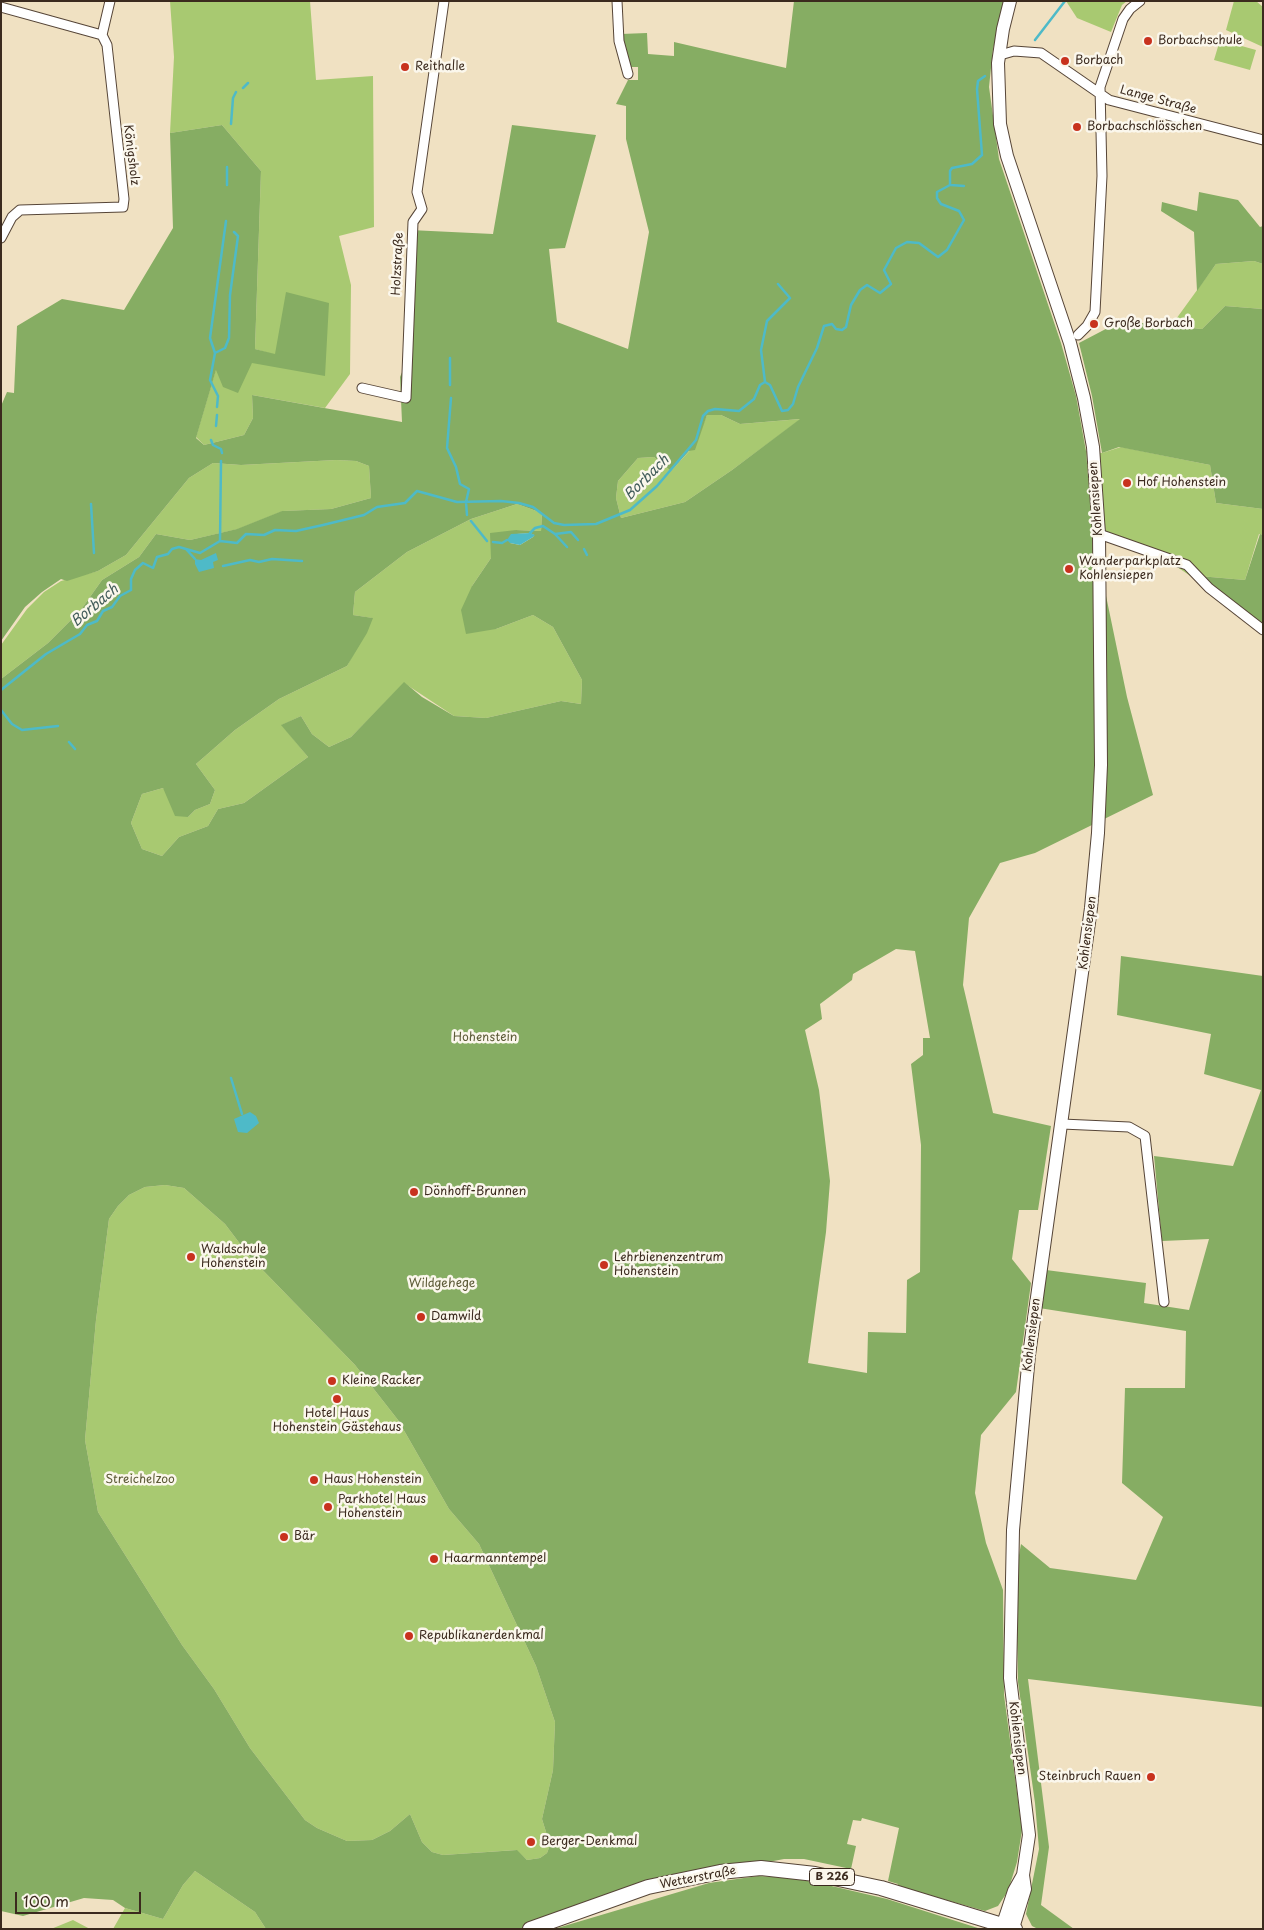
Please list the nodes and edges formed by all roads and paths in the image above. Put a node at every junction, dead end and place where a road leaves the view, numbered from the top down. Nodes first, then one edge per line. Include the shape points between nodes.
1 (110, 1) edge
2 (444, 1) edge
3 (617, 1) edge
4 (1010, 1) edge
5 (1140, 1) edge
6 (1, 8) edge
7 (102, 35) junction
8 (1000, 55) junction
9 (628, 74) dead end
10 (1100, 95) junction
11 (1263, 140) edge
12 (1, 238) edge
13 (1078, 335) dead end
14 (362, 388) dead end
15 (1099, 534) junction
16 (1263, 630) edge
17 (1062, 1124) junction
18 (1164, 1302) dead end
19 (1010, 1927) edge
20 (530, 1929) edge

1 - 7 street, Königsholz
2 - 14 street, Holzstraße via 417,192 422,209 413,222 406,398
3 - 9 street via 619,41
4 - 8 street, Kohlensiepen
5 - 10 street via 1123,19 1100,86
6 - 7 street
7 - 12 street, Königsholz via 106,45 123,207 20,210 12,217
8 - 10 street, Lange Straße via 1041,53
8 - 15 street, Kohlensiepen via 997,77 1000,124 1007,156 1070,343 1084,398 1093,446
10 - 11 street, Lange Straße via 1117,103
10 - 13 street via 1102,176 1095,312
15 - 16 street via 1187,565 1209,588
15 - 17 street, Kohlensiepen via 1101,765 1098,832
17 - 18 street via 1129,1127 1145,1136
17 - 19 street, Kohlensiepen via 1029,1355 1013,1530 1010,1678 1028,1834 1023,1876 1014,1891
19 - 20 main road, Wetterstraße / B 226 via 881,1888 815,1874 761,1868 720,1872 648,1887

